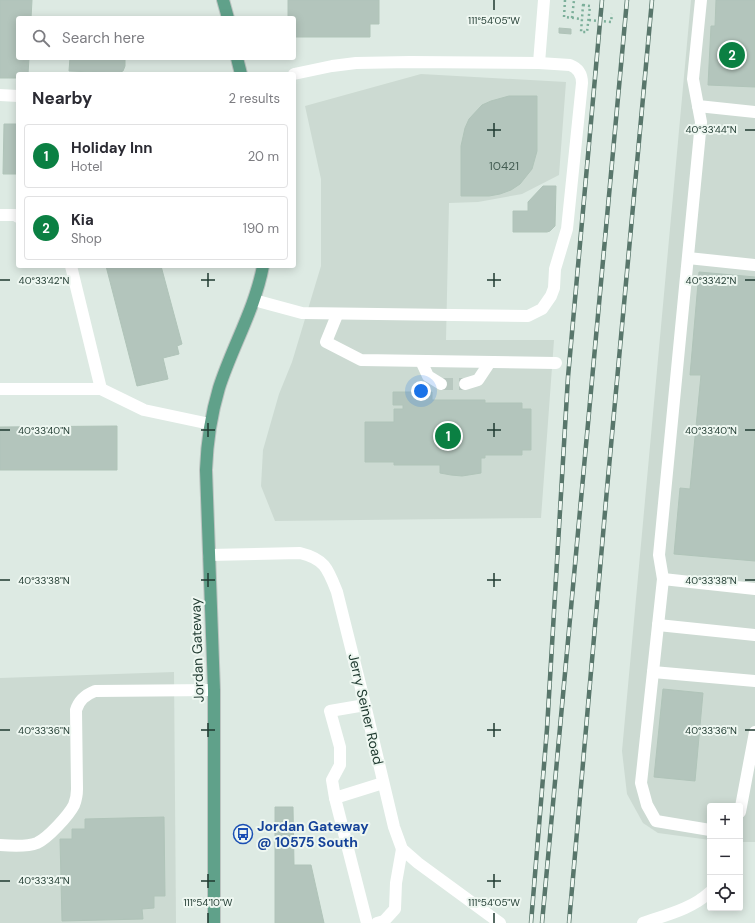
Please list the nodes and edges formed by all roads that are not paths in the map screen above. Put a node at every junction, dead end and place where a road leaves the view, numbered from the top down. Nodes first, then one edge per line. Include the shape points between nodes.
1 (223, 0) edge
2 (544, 0) edge
3 (701, 0) edge
4 (227, 16) edge
5 (238, 60) edge
6 (539, 63) junction
7 (241, 72) edge
8 (296, 74) edge
9 (0, 96) edge
10 (16, 96) edge
11 (698, 106) junction
12 (755, 112) edge
13 (0, 215) edge
14 (16, 216) edge
15 (688, 258) junction
16 (755, 265) edge
17 (71, 268) edge
18 (262, 268) edge
19 (254, 300) junction
20 (337, 315) junction
21 (421, 361) junction
22 (490, 362) junction
23 (556, 363) dead end
24 (442, 384) tunnel mouth
25 (465, 384) tunnel mouth
26 (0, 389) edge
27 (101, 389) junction
28 (210, 424) junction
29 (209, 555) junction
30 (663, 579) junction
31 (755, 589) edge
32 (658, 625) junction
33 (755, 635) edge
34 (653, 672) junction
35 (755, 681) edge
36 (214, 690) junction
37 (365, 705) junction
38 (755, 732) edge
39 (383, 783) junction
40 (335, 798) junction
41 (742, 803) edge
42 (707, 830) edge
43 (0, 845) edge
44 (402, 849) junction
45 (707, 895) edge
46 (214, 923) edge
47 (367, 923) edge
48 (377, 923) edge
49 (500, 923) edge
50 (643, 923) edge

1 - 4 main road
2 - 6 street
3 - 11 street via 693,79
5 - 7 main road
6 - 8 street via 356,63
6 - 20 street via 570,65 578,70 582,78 569,220 547,304 528,316
9 - 10 street
11 - 12 street
11 - 15 street via 701,122
13 - 14 street
15 - 16 street
15 - 30 street via 659,555
17 - 27 street
18 - 19 main road, Jordan Gateway
19 - 20 street via 302,314
19 - 28 main road, Jordan Gateway via 219,388
20 - 21 street via 326,342 361,360
21 - 22 street
21 - 24 street via 428,376
22 - 23 street
22 - 25 street via 478,380
26 - 27 street
27 - 28 street via 144,410
28 - 29 main road, Jordan Gateway via 206,470
29 - 36 main road, Jordan Gateway
29 - 37 street, Jerry Seiner Road via 300,554 312,556 323,564 337,592
30 - 31 street
30 - 32 street
32 - 33 street
32 - 34 street
34 - 35 street
34 - 42 street via 641,783 647,805 656,821
36 - 43 street via 95,691 84,697 76,710 77,789 70,812 37,843
36 - 46 main road, Jordan Gateway
37 - 39 street, Jerry Seiner Road
37 - 40 street via 330,711 340,747 340,765 332,780
38 - 41 street
39 - 40 street
39 - 44 street, Jerry Seiner Road
40 - 47 street
44 - 48 street via 396,883 395,909 384,921
44 - 49 street, Jerry Seiner Road
45 - 50 street via 686,908

